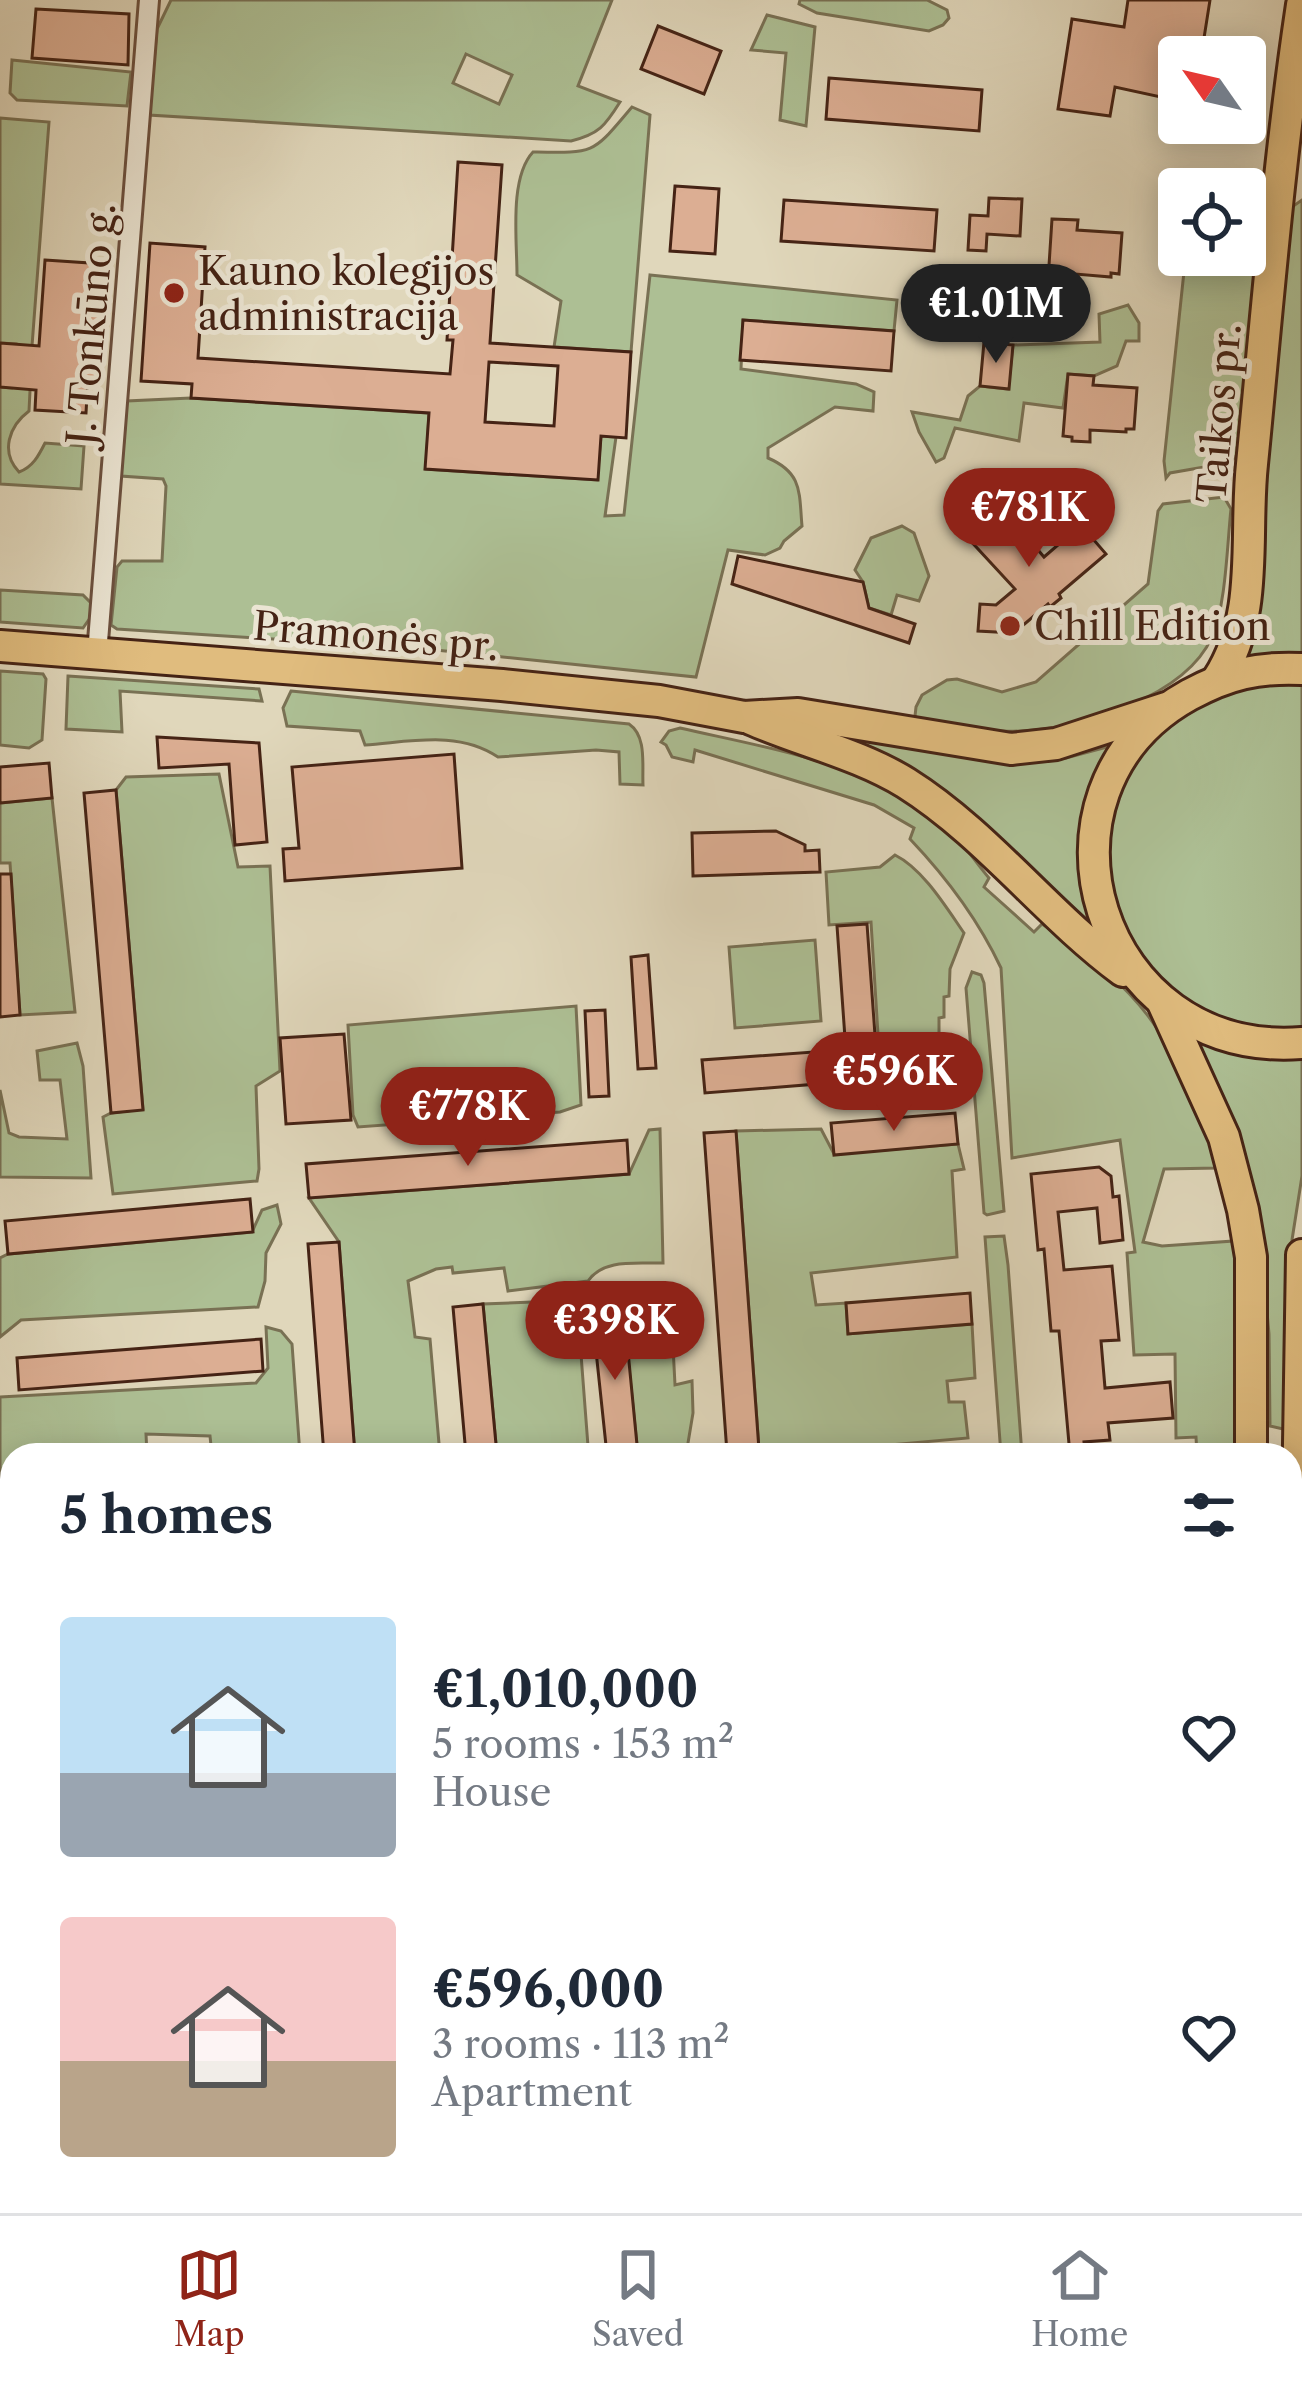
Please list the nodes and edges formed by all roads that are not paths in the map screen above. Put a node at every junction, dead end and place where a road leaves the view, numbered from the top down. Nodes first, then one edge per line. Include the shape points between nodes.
1 (149, 0) edge
2 (1302, 5) edge
3 (1290, 189) edge
4 (1250, 485) junction
5 (0, 646) edge
6 (97, 653) junction
7 (1302, 669) edge
8 (1218, 680) junction
9 (1166, 708) junction
10 (744, 717) junction
11 (1116, 723) junction
12 (1155, 996) junction
13 (1302, 1042) edge
14 (1302, 1255) edge
15 (1251, 1443) edge
16 (1299, 1443) edge

1 - 6 street, J. Tonkūno g.
2 - 3 main road, Taikos pr.
3 - 4 main road, Taikos pr.
4 - 8 main road, Taikos pr. via 1245,614
4 - 11 main road via 1215,646 1192,677
5 - 6 main road, Pramonės pr.
6 - 10 main road, Pramonės pr. via 502,685
7 - 8 main road
8 - 9 main road
9 - 11 main road, Pramonės pr.
9 - 12 main road via 1117,766 1095,838 1103,914
10 - 11 main road, Pramonės pr. via 816,716 1011,748 1056,744
10 - 12 main road, Pramonės pr. via 910,785
12 - 13 main road, Pramonės pr. via 1217,1033
12 - 15 main road via 1224,1137 1244,1210
14 - 16 main road

